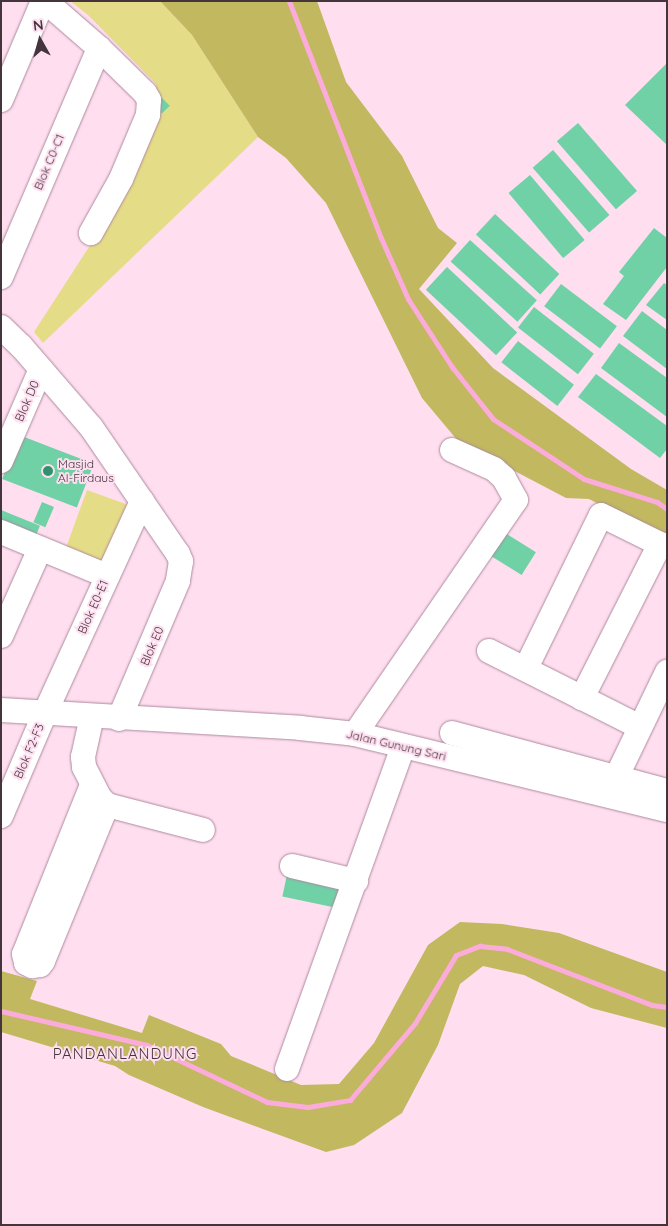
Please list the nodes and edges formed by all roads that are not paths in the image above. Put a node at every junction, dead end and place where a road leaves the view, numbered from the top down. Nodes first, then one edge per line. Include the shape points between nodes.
1 (44, 1) edge
2 (99, 48) junction
3 (1, 100) edge
4 (92, 233) dead end
5 (1, 277) edge
6 (1, 327) edge
7 (41, 369) junction
8 (452, 450) dead end
9 (1, 461) edge
10 (142, 502) junction
11 (1, 532) edge
12 (40, 549) junction
13 (107, 576) junction
14 (1, 636) edge
15 (489, 651) dead end
16 (526, 668) junction
17 (667, 672) edge
18 (582, 698) junction
19 (1, 710) edge
20 (45, 713) junction
21 (92, 716) junction
22 (119, 719) junction
23 (640, 727) junction
24 (355, 734) junction
25 (452, 734) dead end
26 (403, 746) junction
27 (616, 778) junction
28 (92, 785) junction
29 (667, 791) edge
30 (108, 804) junction
31 (667, 810) edge
32 (1, 816) edge
33 (203, 830) dead end
34 (292, 866) dead end
35 (356, 881) junction
36 (287, 1069) dead end

1 - 2 street
1 - 3 street
2 - 4 street via 145,92 149,109 121,179
2 - 5 street, Blok C0-C1
6 - 7 street
7 - 9 street, Blok D0
7 - 10 street via 96,434
8 - 24 street via 494,469 504,478 516,500
10 - 13 street, Blok E0-E1
10 - 22 street, Blok E0 via 178,554 181,572 156,638
11 - 12 street
12 - 13 street
12 - 14 street
13 - 20 street, Blok E0-E1
15 - 16 street
16 - 18 street
16 - 18 street via 601,515 660,544
17 - 23 street
18 - 23 street
19 - 20 street, Jalan Gunung Sari
20 - 21 street, Jalan Gunung Sari
20 - 32 street, Blok F2-F3
21 - 22 street, Jalan Gunung Sari
21 - 28 street via 83,758
22 - 24 street, Jalan Gunung Sari via 291,727
23 - 27 street
24 - 26 street, Jalan Gunung Sari
25 - 27 street
26 - 31 street, Jalan Gunung Sari
26 - 35 street
27 - 29 street
28 - 30 street
28 - 30 street via 24,954 26,963 32,966 43,961
30 - 33 street
34 - 35 street
35 - 36 street

